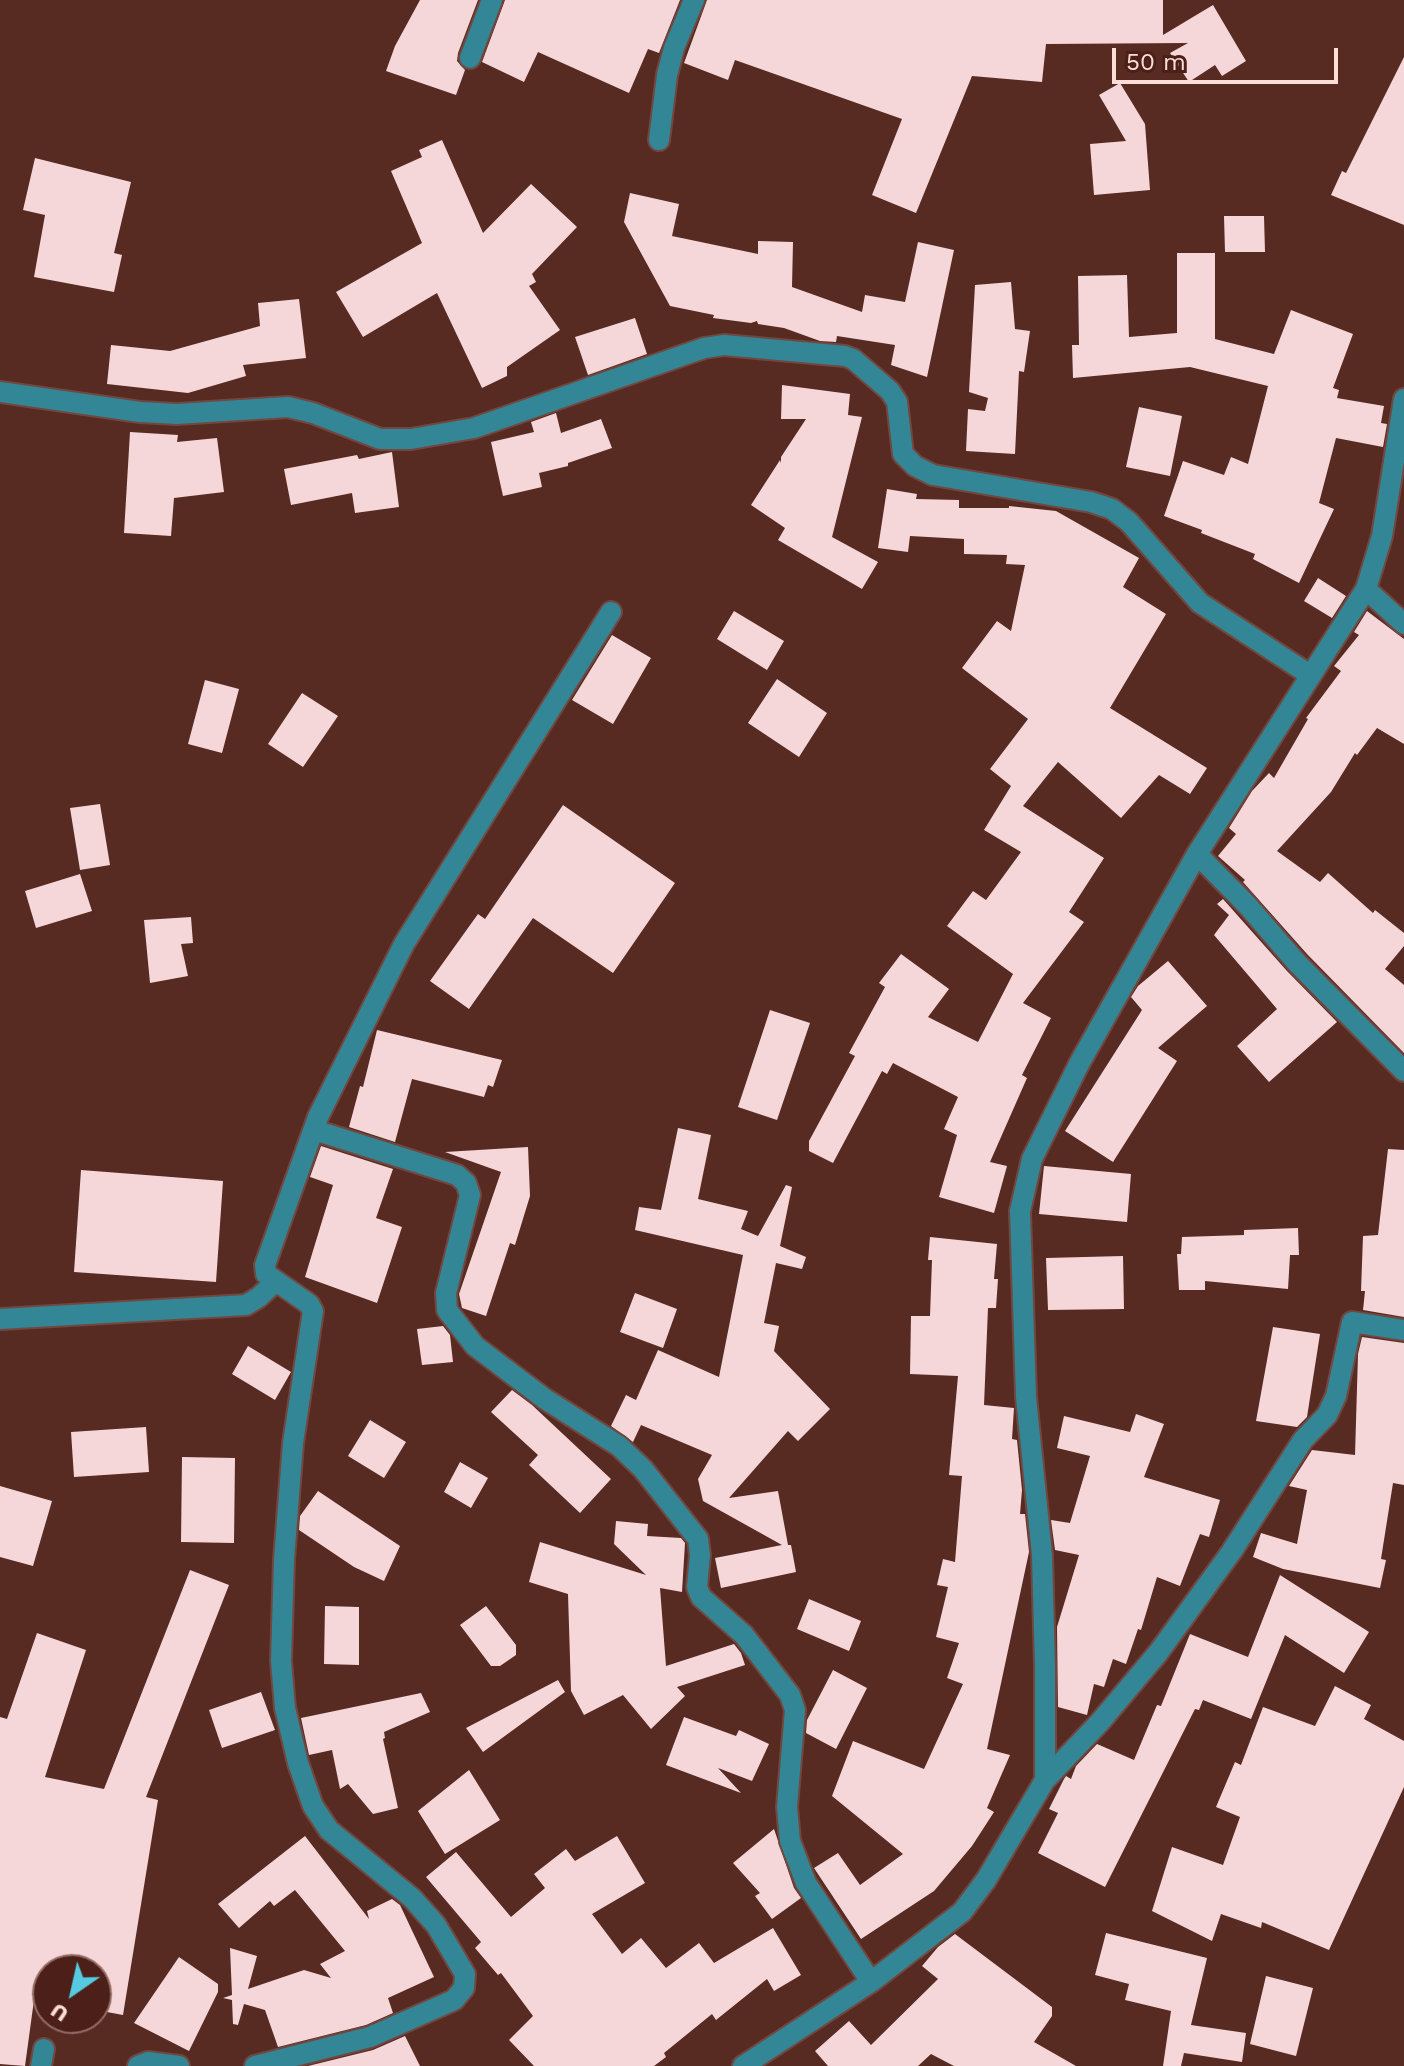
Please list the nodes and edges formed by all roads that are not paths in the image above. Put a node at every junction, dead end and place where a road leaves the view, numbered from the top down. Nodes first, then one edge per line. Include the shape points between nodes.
1 (492, 0) edge
2 (694, 0) edge
3 (470, 58) dead end
4 (659, 140) dead end
5 (0, 392) edge
6 (1404, 399) edge
7 (1366, 589) junction
8 (611, 612) dead end
9 (1404, 624) edge
10 (1310, 675) junction
11 (1197, 854) junction
12 (1404, 1071) edge
13 (314, 1130) junction
14 (275, 1282) junction
15 (0, 1319) edge
16 (1404, 1330) edge
17 (1045, 1780) junction
18 (871, 1982) junction
19 (138, 2066) edge
20 (179, 2066) edge
21 (255, 2066) edge
22 (743, 2066) edge

1 - 3 street
2 - 4 street via 667,75
5 - 10 street via 177,414 288,407 380,439 411,439 474,428 704,348 724,345 845,356 890,391 897,402 903,454 915,466 933,475 1112,509 1200,603
6 - 7 street via 1382,536
7 - 9 street
7 - 10 street
8 - 13 street via 404,944
10 - 11 street
11 - 12 street
11 - 17 street via 1079,1064 1032,1159 1020,1211 1026,1397 1042,1555
13 - 14 street via 265,1265
13 - 18 street via 457,1175 466,1183 470,1195 446,1293 447,1310 475,1346 619,1446 698,1539 701,1597 744,1635 790,1695 795,1710 787,1807 790,1841 806,1883
14 - 15 street via 246,1305
14 - 21 street via 313,1311 293,1443 284,1560 281,1661 298,1763 313,1806 329,1830 412,1898 436,1925 465,1974 464,1988 454,2000 370,2037
16 - 17 street via 1352,1322 1327,1415 1303,1440 1158,1653
17 - 18 street via 962,1912
18 - 22 street
19 - 20 street

